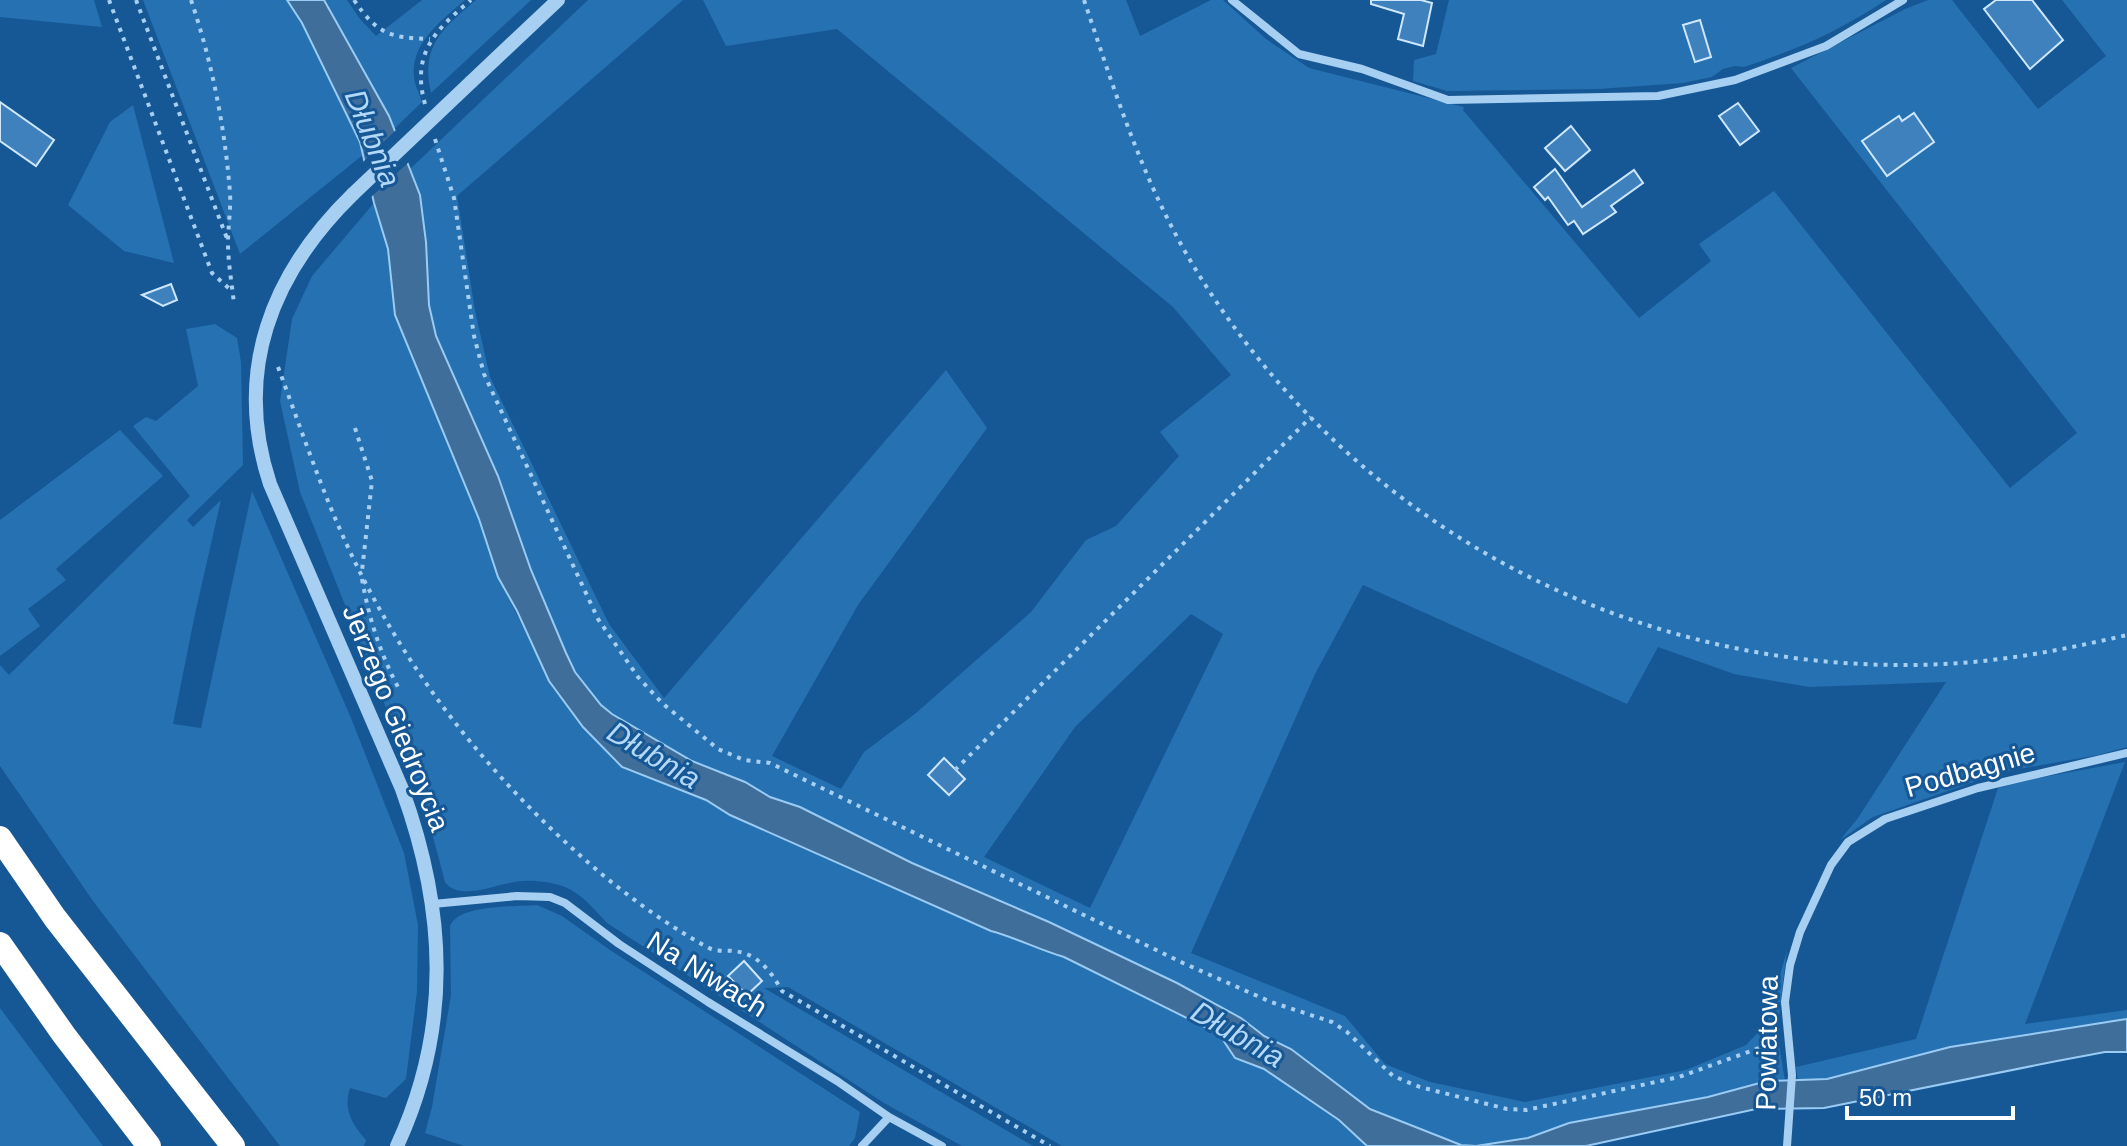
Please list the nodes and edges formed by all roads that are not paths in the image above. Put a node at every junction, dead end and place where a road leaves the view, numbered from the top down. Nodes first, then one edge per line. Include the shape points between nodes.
1 (558, 0) edge
2 (1232, 0) edge
3 (1903, 0) edge
4 (2127, 753) edge
5 (0, 838) edge
6 (1837, 855) joint
7 (433, 904) junction
8 (0, 944) edge
9 (889, 1117) junction
10 (149, 1146) edge
11 (233, 1146) edge
12 (397, 1146) edge
13 (862, 1146) edge
14 (942, 1146) edge
15 (1787, 1146) edge

1 - 7 street, Jerzego Giedroycia, bridge via 353,194 304,251 269,315 259,349 258,433 265,468 402,789
2 - 3 street via 1299,54 1362,69 1448,100 1658,96 1735,80 1826,46
4 - 6 street, Podbagnie via 2002,781 1902,812 1858,834
5 - 11 highway via 55,918
6 - 15 street, Powiatowa via 1795,945 1785,1002 1792,1075
7 - 9 street, Na Niwach via 517,896 565,903 619,944
7 - 12 street, Jerzego Giedroycia via 438,968 434,1017 425,1066
8 - 10 highway
9 - 13 street
9 - 14 street, Na Niwach

